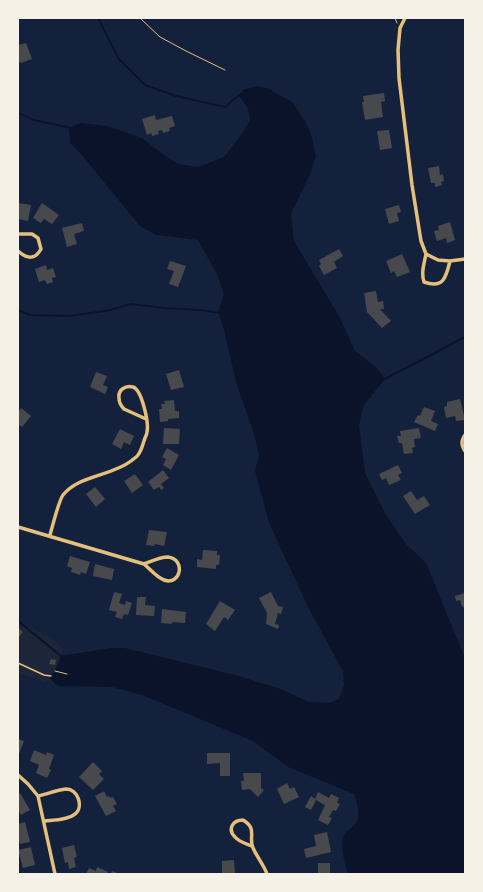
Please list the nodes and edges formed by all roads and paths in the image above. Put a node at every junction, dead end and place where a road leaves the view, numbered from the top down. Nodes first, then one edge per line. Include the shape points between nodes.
1 (140, 18) edge
2 (405, 18) edge
3 (225, 70) dead end
4 (18, 234) edge
5 (18, 251) edge
6 (426, 254) junction
7 (465, 259) edge
8 (450, 261) junction
9 (146, 419) junction
10 (465, 435) edge
11 (465, 450) edge
12 (18, 527) edge
13 (50, 535) junction
14 (144, 564) junction
15 (18, 663) edge
16 (55, 672) dead end
17 (67, 674) dead end
18 (51, 676) dead end
19 (18, 775) edge
20 (38, 796) junction
21 (45, 822) junction
22 (252, 846) junction
23 (55, 874) edge
24 (267, 874) edge

1 - 3 path via 160,37
2 - 6 street via 400,28 399,78 412,185 420,237
4 - 5 street via 32,234 38,238 41,249 35,257 30,258
6 - 8 street via 438,260
6 - 8 street via 422,272 424,282 430,284 442,282 446,278
7 - 8 street
9 - 9 street via 124,409 118,398 122,388 133,387 139,392
9 - 13 street via 147,432 138,455 126,465 79,482 63,495
10 - 11 street via 462,441
12 - 13 street
13 - 14 street
14 - 14 street via 164,580 172,581 180,573 178,563 170,557
15 - 18 lane
16 - 17 path
19 - 20 street
20 - 21 street
20 - 21 street via 66,789 73,790 79,802 76,814
21 - 23 street
22 - 22 street via 233,836 234,822 243,820 251,827
22 - 24 street

